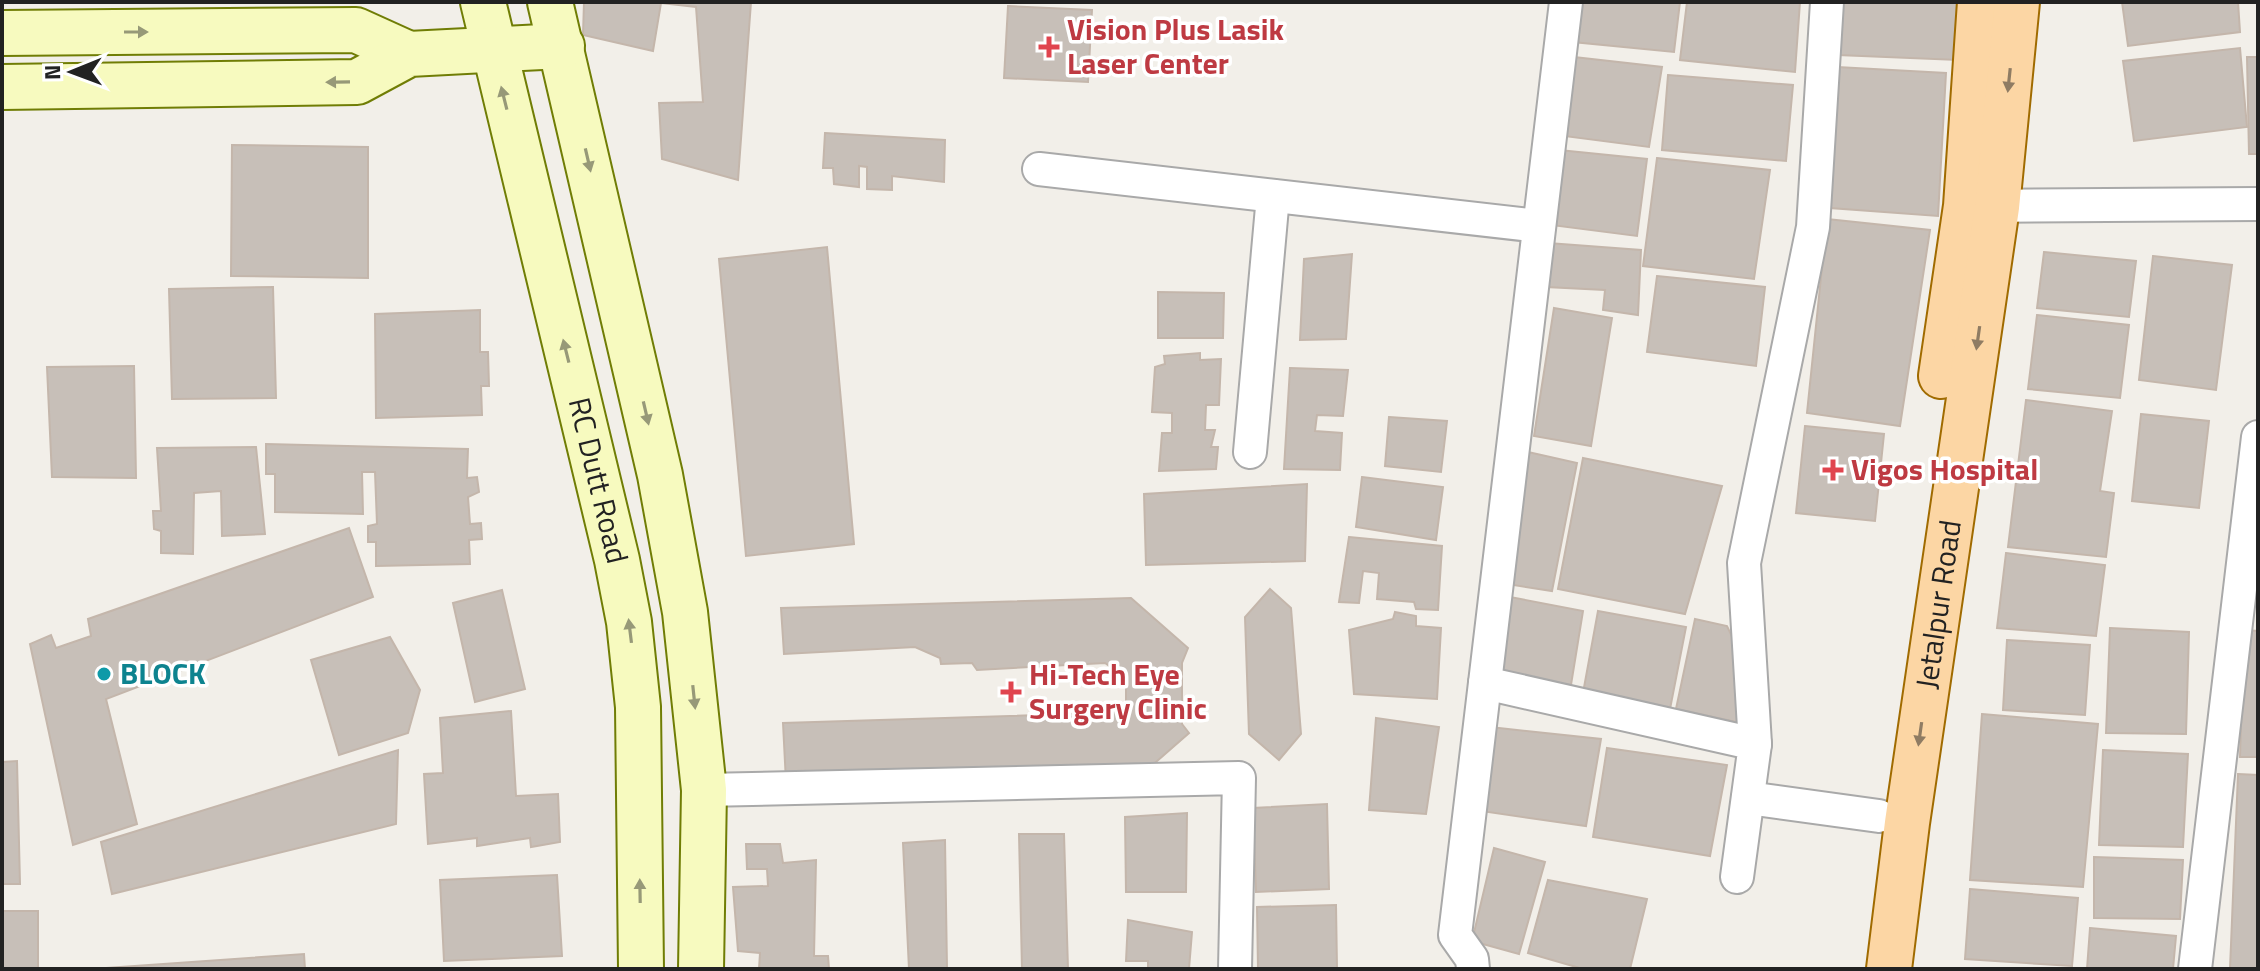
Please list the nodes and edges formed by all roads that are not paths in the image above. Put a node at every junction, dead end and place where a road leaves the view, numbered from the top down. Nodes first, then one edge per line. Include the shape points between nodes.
1 (483, 2) edge
2 (550, 2) edge
3 (1566, 2) edge
4 (1827, 2) edge
5 (1980, 2) edge
6 (2017, 2) edge
7 (2, 33) edge
8 (562, 46) junction
9 (492, 48) junction
10 (409, 54) junction
11 (2, 87) edge
12 (1039, 169) dead end
13 (1273, 196) junction
14 (2258, 204) edge
15 (1981, 206) junction
16 (1539, 226) junction
17 (1250, 452) dead end
18 (2257, 454) edge
19 (2249, 588) edge
20 (1485, 683) junction
21 (1755, 744) junction
22 (704, 790) junction
23 (1748, 798) junction
24 (1879, 816) junction
25 (1737, 877) dead end
26 (641, 969) edge
27 (701, 969) edge
28 (1235, 969) edge
29 (1473, 969) edge
30 (1863, 969) edge
31 (1889, 969) edge
32 (2195, 969) edge

1 - 9 main road, RC Dutt Road
2 - 8 main road, RC Dutt Road
3 - 16 street
4 - 21 street via 1813,227 1744,563
5 - 15 main road, Jetalpur Road
6 -> 15 main road, Jetalpur Road
7 -> 10 main road via 356,30
8 - 9 main road
8 -> 22 main road, RC Dutt Road via 660,475 685,612
9 - 10 main road
26 -> 9 main road, RC Dutt Road via 638,707 629,622
10 -> 11 main road via 357,82
12 - 13 street
13 - 16 street
13 - 17 street
14 - 15 street
15 - 24 main road, Jetalpur Road
15 -> 31 main road, Jetalpur Road
16 - 20 street
18 - 19 street
19 - 32 street
20 - 21 street
20 - 29 street via 1455,935
21 - 23 street
22 - 27 main road, RC Dutt Road
22 - 28 street via 1239,778
23 - 24 street
23 - 25 street
24 - 30 main road, Jetalpur Road

